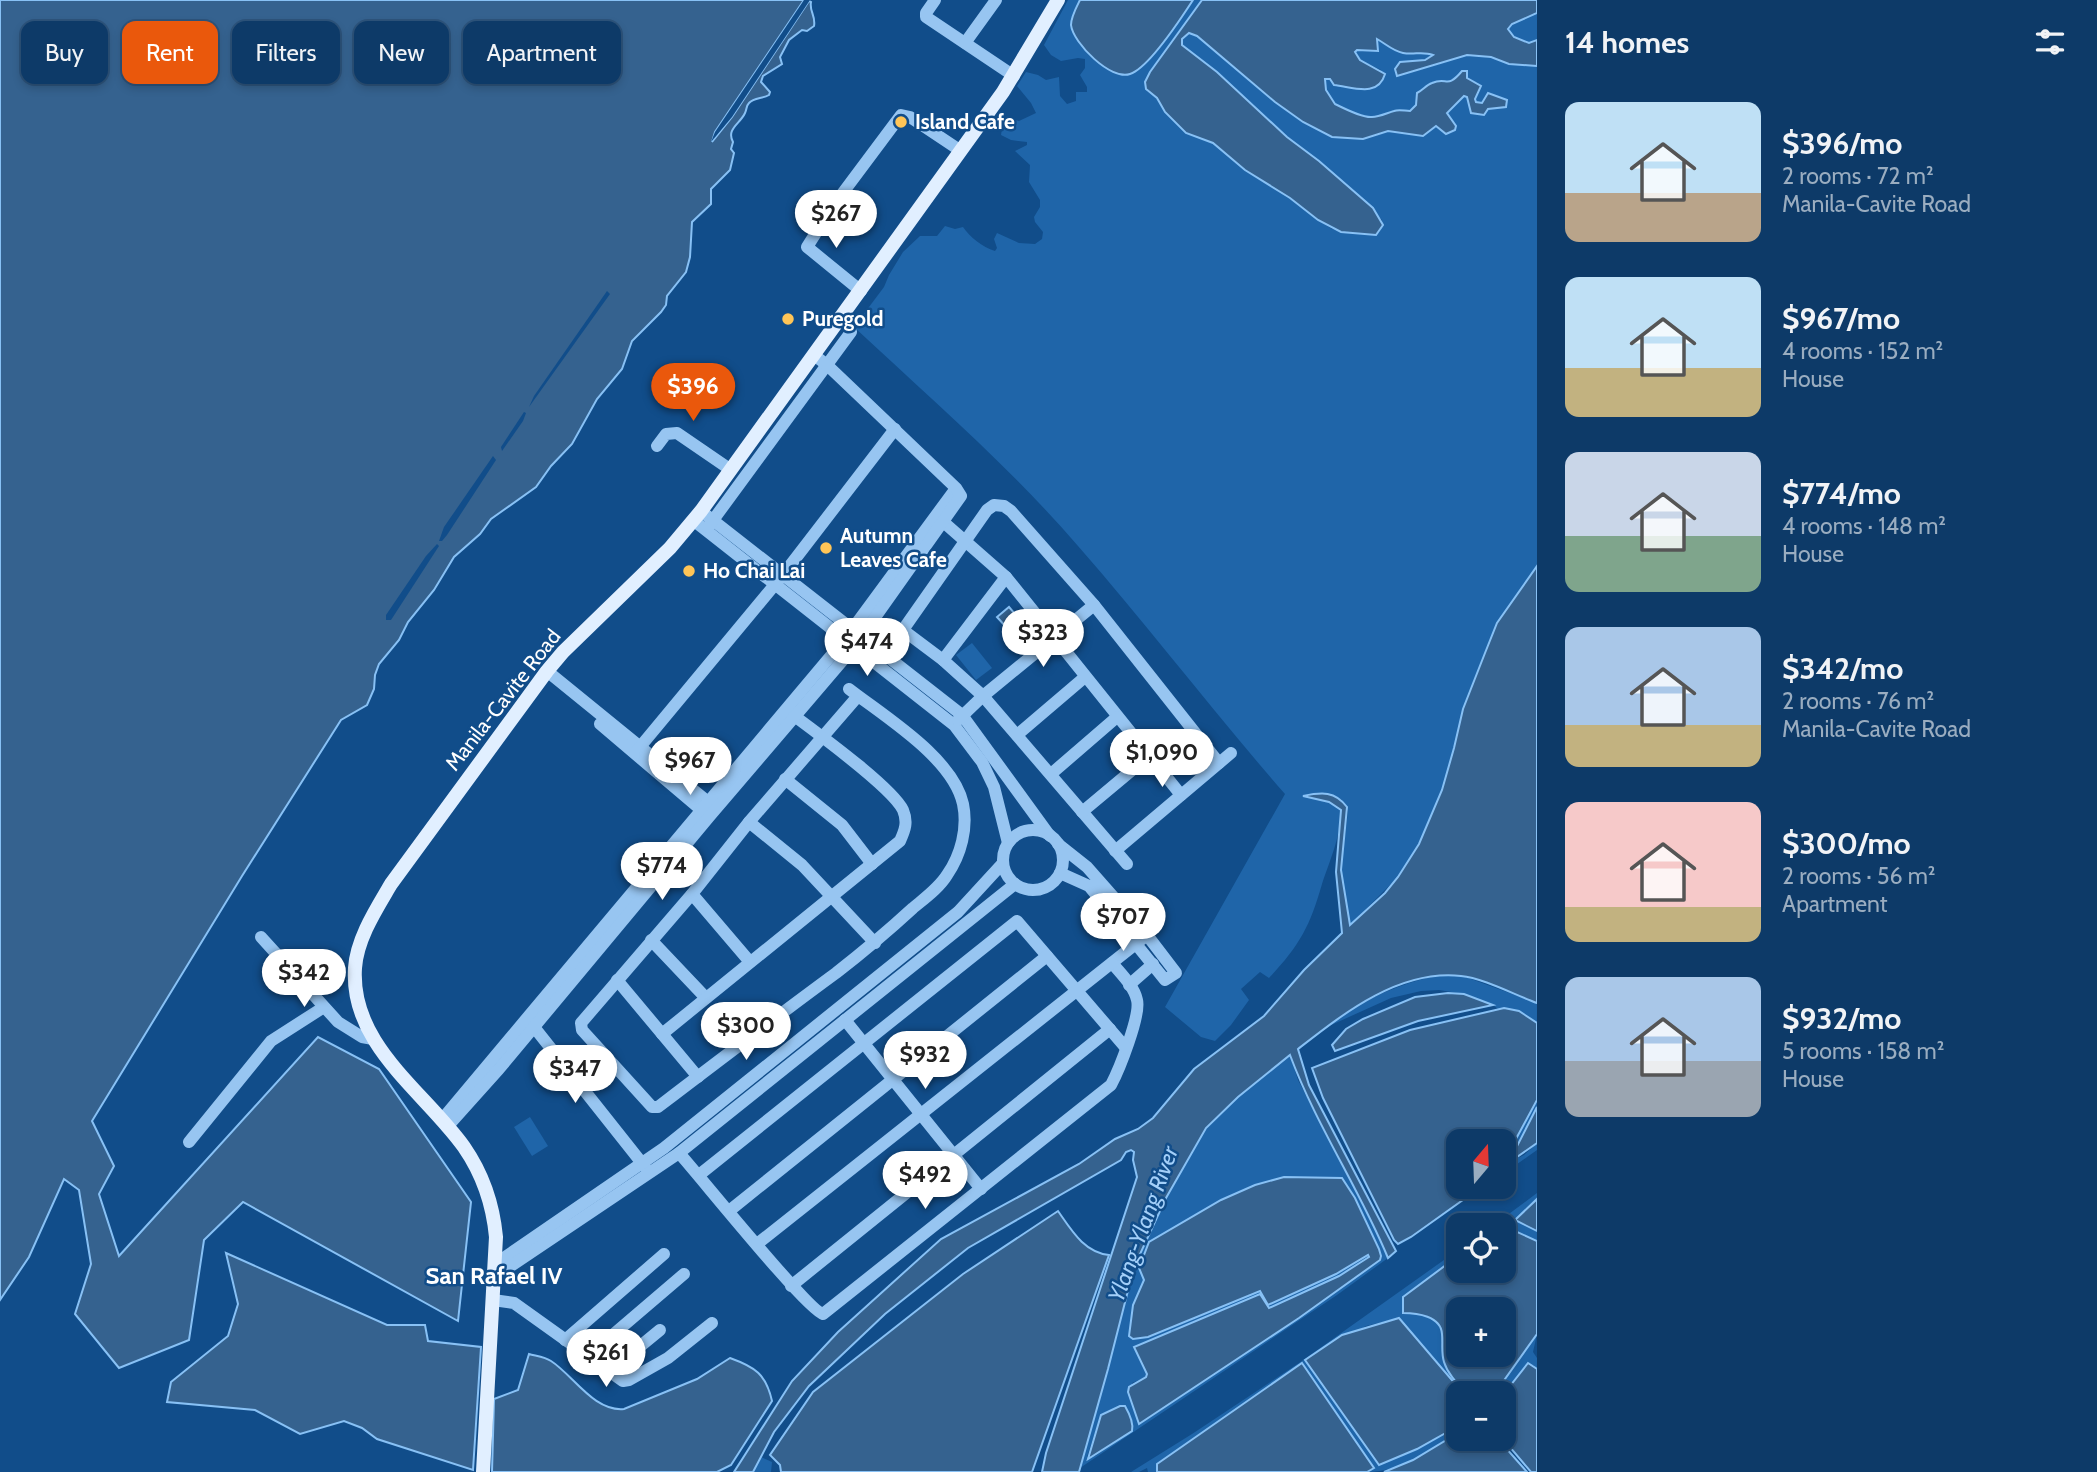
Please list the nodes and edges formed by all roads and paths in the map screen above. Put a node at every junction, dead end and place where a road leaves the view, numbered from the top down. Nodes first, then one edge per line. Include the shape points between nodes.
1 (935, 0) edge
2 (996, 0) edge
3 (1058, 0) edge
4 (965, 43) junction
5 (1014, 76) junction
6 (961, 151) junction
7 (861, 291) junction
8 (851, 332) dead end
9 (814, 355) junction
10 (827, 365) junction
11 (895, 429) junction
12 (657, 446) dead end
13 (731, 470) junction
14 (941, 519) junction
15 (703, 520) junction
16 (967, 541) junction
17 (1006, 577) junction
18 (778, 580) junction
19 (1094, 605) junction
20 (904, 630) junction
21 (853, 638) junction
22 (1055, 638) junction
23 (893, 644) dead end
24 (943, 660) junction
25 (545, 674) junction
26 (1085, 677) junction
27 (983, 696) junction
28 (790, 713) junction
29 (1117, 717) junction
30 (958, 720) junction
31 (1017, 736) junction
32 (821, 737) junction
33 (638, 750) junction
34 (1231, 752) dead end
35 (1149, 756) junction
36 (1219, 762) junction
37 (1051, 774) junction
38 (785, 779) junction
39 (1181, 795) junction
40 (708, 809) junction
41 (1082, 812) junction
42 (749, 822) junction
43 (1054, 840) junction
44 (1008, 843) junction
45 (1115, 851) junction
46 (1003, 863) junction
47 (872, 864) junction
48 (1126, 864) dead end
49 (1060, 873) junction
50 (1015, 884) junction
51 (692, 894) junction
52 (831, 898) junction
53 (261, 937) dead end
54 (1142, 939) junction
55 (652, 940) junction
56 (875, 943) junction
57 (1047, 956) junction
58 (750, 962) junction
59 (1112, 963) junction
60 (1153, 964) junction
61 (897, 969) junction
62 (617, 980) junction
63 (1129, 985) junction
64 (1077, 991) junction
65 (706, 998) junction
66 (324, 1007) junction
67 (845, 1020) junction
68 (530, 1023) junction
69 (1110, 1029) junction
70 (662, 1034) junction
71 (373, 1039) junction
72 (865, 1044) junction
73 (1126, 1048) junction
74 (698, 1077) junction
75 (893, 1081) junction
76 (921, 1116) junction
77 (444, 1124) junction
78 (189, 1142) dead end
79 (679, 1153) junction
80 (953, 1157) junction
81 (646, 1168) junction
82 (699, 1175) junction
83 (981, 1189) junction
84 (729, 1211) junction
85 (757, 1244) junction
86 (664, 1254) dead end
87 (494, 1271) junction
88 (684, 1274) dead end
89 (791, 1286) junction
90 (493, 1300) junction
91 (712, 1323) dead end
92 (660, 1329) dead end
93 (565, 1340) junction
94 (588, 1356) junction
95 (610, 1371) junction
96 (483, 1472) edge

1 - 4 street via 926,17
2 - 4 street
3 - 5 main road, Manila-Cavite Road
4 - 5 street
5 - 6 main road, Manila-Cavite Road
6 - 7 main road, Manila-Cavite Road
6 - 7 street via 901,115 833,206 807,247
7 - 9 main road, Manila-Cavite Road
8 - 10 street
9 - 10 street
9 - 13 main road, Manila-Cavite Road
10 - 11 street
10 - 15 street
11 - 14 street via 956,488
11 - 18 street
12 - 13 street via 666,435 677,433
13 - 15 main road, Manila-Cavite Road
14 - 16 street
14 - 21 street
15 - 18 street
15 - 25 main road, Manila-Cavite Road
16 - 17 street
16 - 19 street via 991,507 1004,506
16 - 20 street
17 - 22 street
17 - 24 street
18 - 21 street
18 - 33 street
19 - 22 street
19 - 36 street
20 - 23 street
20 - 24 street
21 - 28 street
21 - 30 street
22 - 26 street
22 - 27 street
24 - 27 street
25 - 33 street
25 - 71 main road, Manila-Cavite Road via 373,915 355,966 359,999
26 - 29 street
26 - 31 street
27 - 30 street
27 - 31 street
28 - 32 street
28 - 40 street
29 - 35 street
29 - 37 street
30 - 43 street
30 - 44 street via 994,787
31 - 37 street
32 - 38 street
32 - 47 street via 902,807 906,826 900,841
32 - 56 street via 853,692 931,753 945,768 963,803 962,841 947,875
33 - 40 street
34 - 36 street
35 - 39 street
35 - 41 street
36 - 39 street
37 - 41 street
38 - 42 street
38 - 47 street via 842,825
39 - 45 street
40 - 68 street
41 - 45 street
42 - 51 street
42 - 52 street via 802,865
43 - 44 street via 1032,830
43 - 49 street via 1062,853
43 - 54 street via 1087,867
44 - 46 street
45 - 48 street
46 - 50 street
46 - 61 street
47 - 52 street
49 - 50 street via 1040,889
49 - 54 street via 1089,886
50 - 61 street
51 - 55 street
51 - 58 street
52 - 56 street
52 - 58 street
53 - 66 street
54 - 59 street
54 - 60 street
54 - 60 street via 1176,973 1165,980
55 - 62 street
55 - 65 street
56 - 74 street
57 - 64 street
57 - 72 street via 1017,921
57 - 75 street
58 - 65 street
59 - 63 street
59 - 64 street
60 - 63 street
61 - 67 street
61 - 81 street via 675,1140
62 - 70 street
62 - 74 street via 582,1019 582,1030 652,1107
63 - 73 street via 1138,1007
64 - 69 street
64 - 76 street
65 - 70 street
66 - 71 street via 338,1022
66 - 78 street via 271,1041
67 - 72 street
67 - 79 street
68 - 77 street
68 - 81 street
69 - 73 street
69 - 80 street
70 - 74 street
71 - 77 main road, Manila-Cavite Road
72 - 75 street
72 - 82 street
73 - 83 street via 1111,1085
75 - 76 street
75 - 84 street
76 - 80 street
76 - 85 street
77 - 87 main road, Manila-Cavite Road via 473,1161 486,1192 495,1225
79 - 81 street
79 - 82 street
80 - 83 street
80 - 89 street
81 - 87 street
82 - 84 street
83 - 89 street via 823,1314
84 - 85 street
85 - 89 street
86 - 93 street
87 - 90 main road, Manila-Cavite Road
88 - 94 street
90 - 93 street via 514,1303
90 - 96 main road, Manila-Cavite Road
91 - 95 street via 668,1358 629,1380
92 - 95 street
93 - 94 street
94 - 95 street

